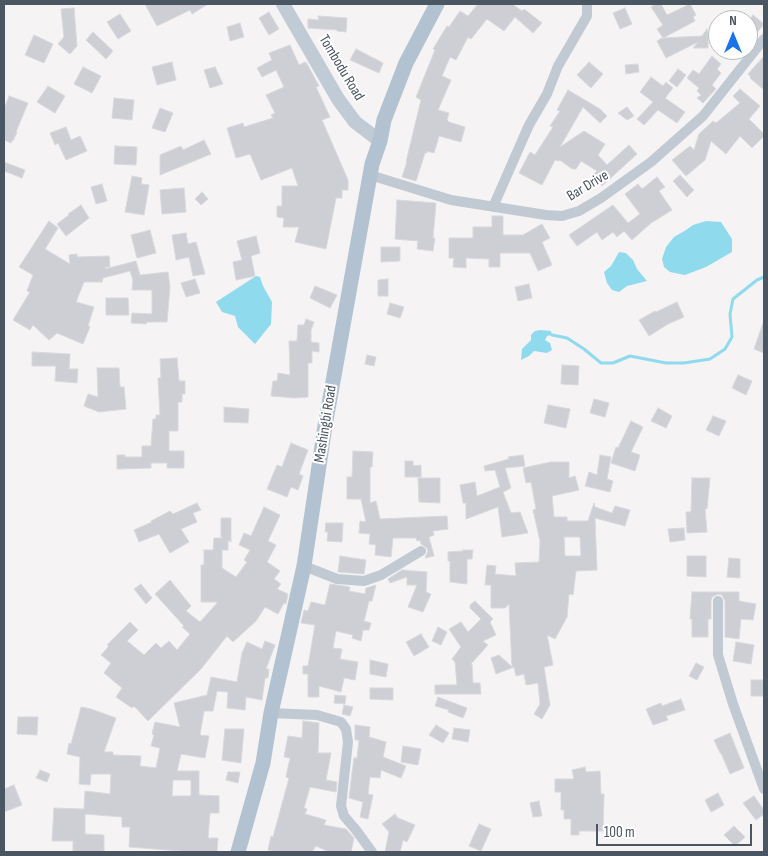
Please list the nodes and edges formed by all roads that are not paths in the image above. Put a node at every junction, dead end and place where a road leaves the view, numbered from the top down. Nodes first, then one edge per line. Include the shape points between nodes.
1 (283, 4) edge
2 (437, 4) edge
3 (587, 4) edge
4 (764, 39) edge
5 (380, 141) junction
6 (370, 175) junction
7 (493, 207) junction
8 (421, 551) dead end
9 (304, 566) junction
10 (718, 601) dead end
11 (271, 713) junction
12 (764, 789) edge
13 (238, 852) edge
14 (372, 852) edge

1 - 5 main road, Tombodu Road via 338,99 355,122
2 - 5 main road, Mashingbi Road via 406,63 384,120
3 - 7 street via 587,16 558,66
4 - 7 street, Bar Drive via 703,116 651,162 601,198 579,211 562,216
5 - 6 main road, Mashingbi Road
6 - 7 street, Bar Drive via 451,200
6 - 9 main road, Mashingbi Road via 325,426
8 - 9 street via 364,582 337,579
9 - 11 main road, Mashingbi Road
10 - 12 street via 718,655
11 - 13 main road, Mashingbi Road via 263,763
11 - 14 street via 317,715 341,722 348,742 341,806 344,816

